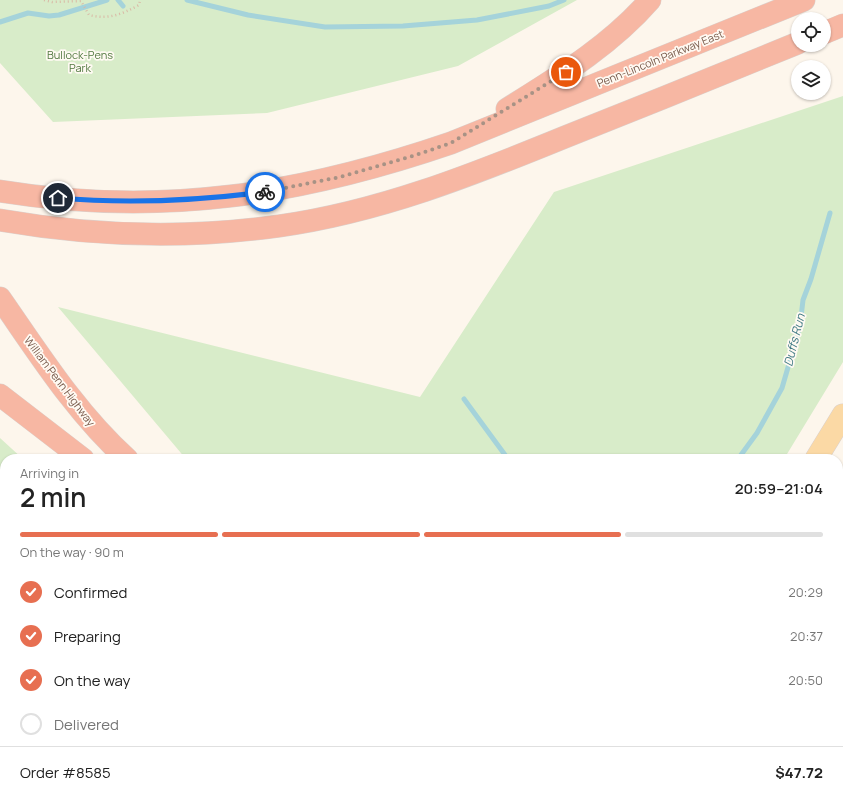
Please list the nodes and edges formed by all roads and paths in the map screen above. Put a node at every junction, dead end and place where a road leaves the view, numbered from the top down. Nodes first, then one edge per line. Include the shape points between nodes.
1 (44, 0) edge
2 (140, 0) edge
3 (650, 0) edge
4 (804, 0) edge
5 (843, 25) edge
6 (831, 30) edge
7 (791, 46) edge
8 (451, 143) junction
9 (0, 190) edge
10 (0, 220) edge
11 (0, 298) edge
12 (0, 395) edge
13 (843, 415) edge
14 (77, 454) edge
15 (122, 454) edge
16 (819, 454) edge

1 - 2 path via 81,1 86,11 94,16 113,17 139,4
3 - 8 highway via 584,60
4 - 8 highway, Penn-Lincoln Parkway East
5 - 6 highway
7 - 10 highway via 464,178 348,213 280,226 168,235 91,232
8 - 9 highway, Penn-Lincoln Parkway East via 306,185 203,200 94,201
11 - 15 highway, William Penn Highway via 68,394 93,425
12 - 14 highway
13 - 16 main road

